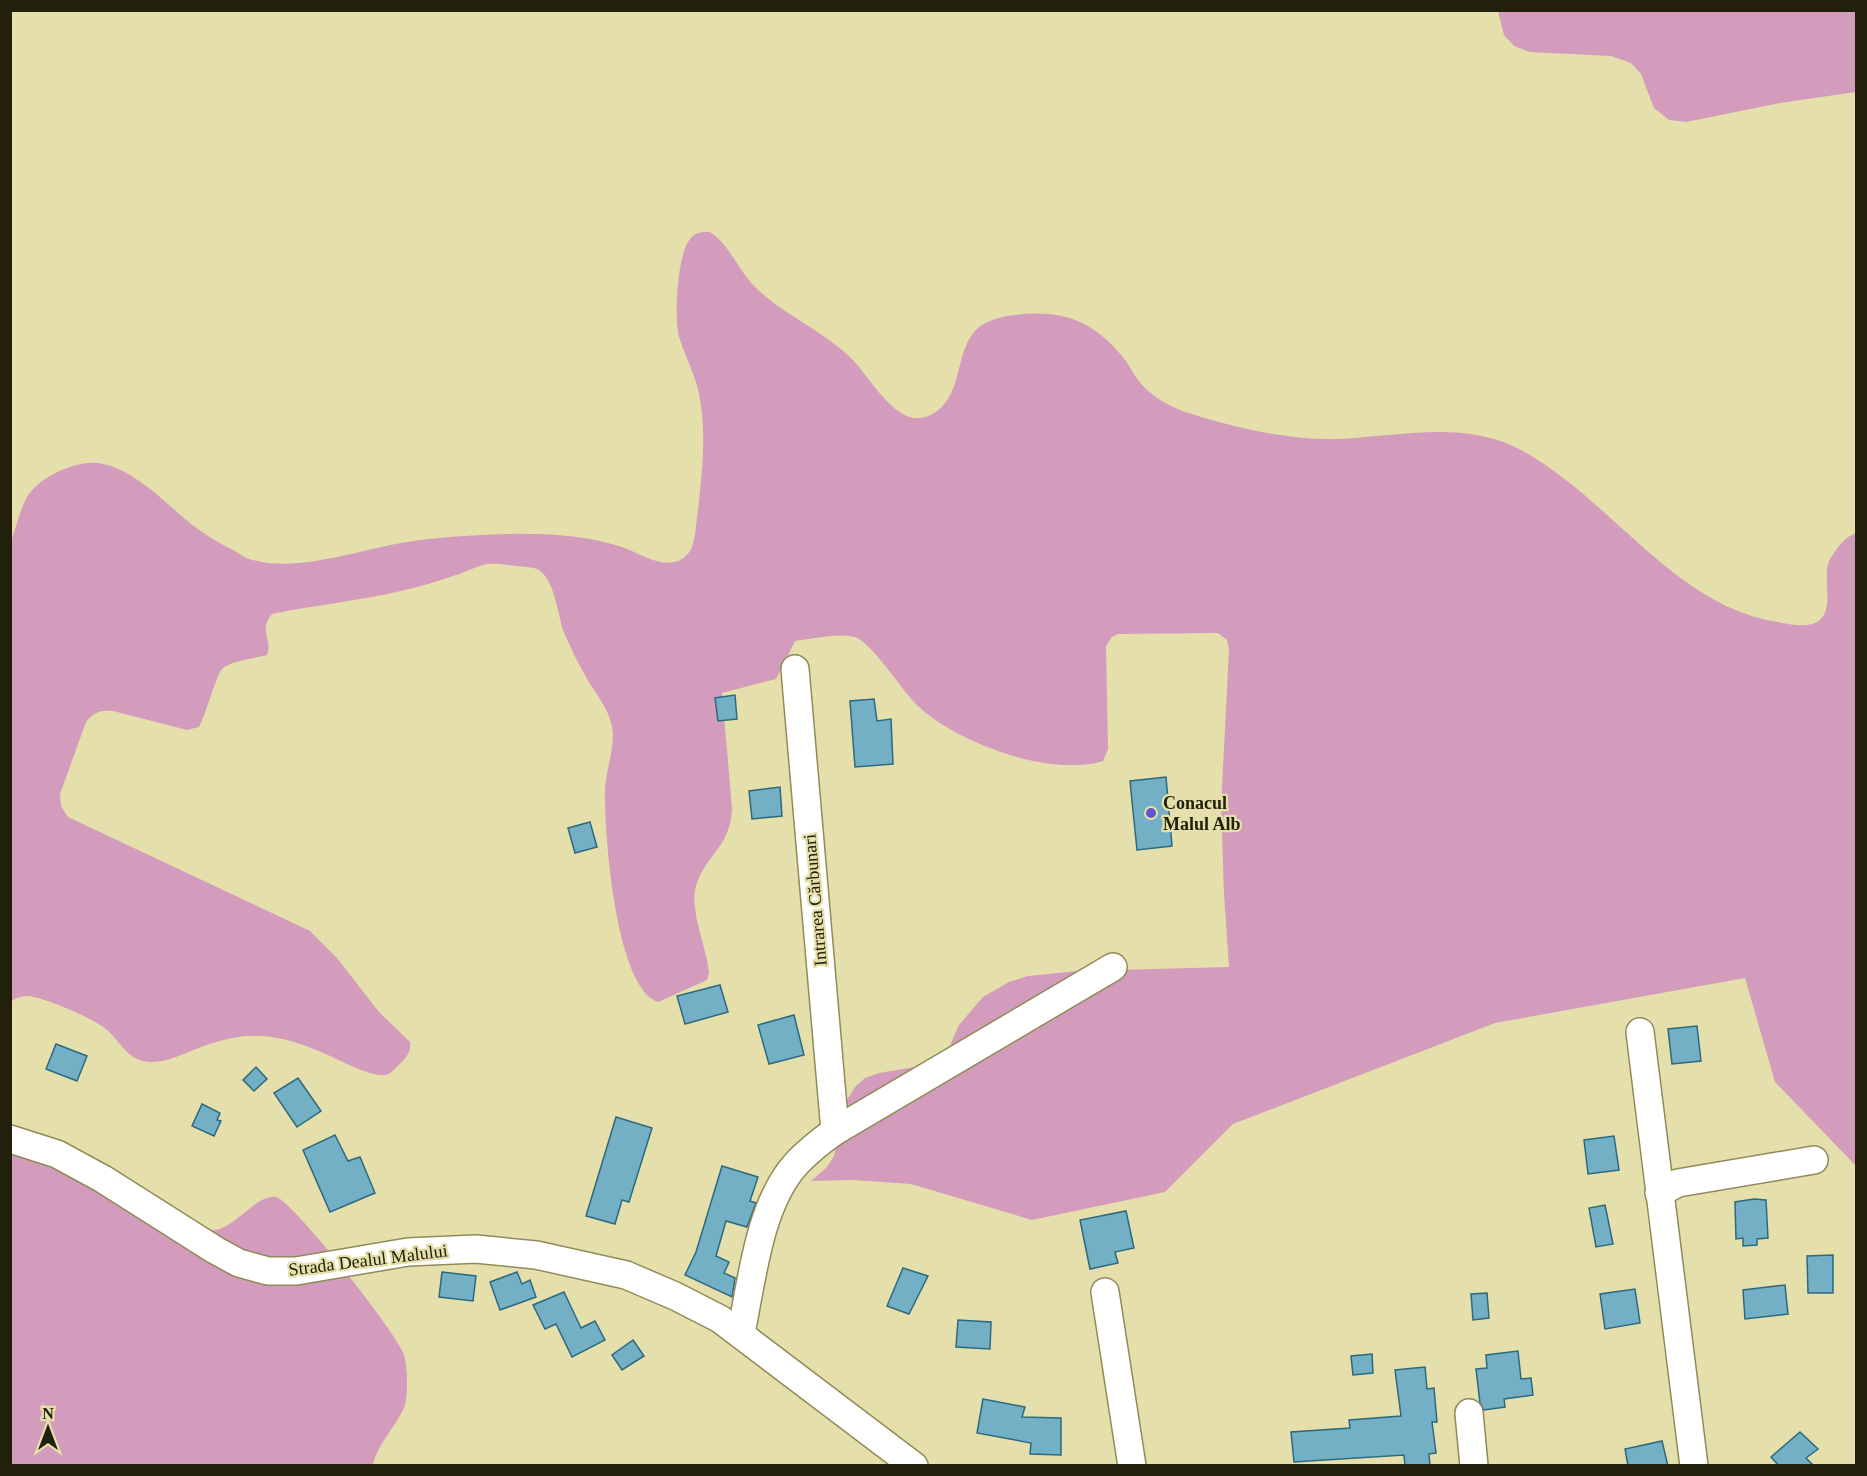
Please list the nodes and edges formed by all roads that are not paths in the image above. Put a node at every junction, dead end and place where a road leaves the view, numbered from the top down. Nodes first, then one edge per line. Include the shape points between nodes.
1 (795, 669) dead end
2 (1113, 967) dead end
3 (1640, 1032) dead end
4 (835, 1131) junction
5 (10, 1139) edge
6 (1814, 1161) dead end
7 (1659, 1194) junction
8 (1104, 1292) dead end
9 (741, 1333) junction
10 (1469, 1413) dead end
11 (914, 1466) edge
12 (1132, 1466) edge
13 (1474, 1466) edge
14 (1694, 1466) edge

1 - 4 street, Intrarea Cărbunari
2 - 4 street
3 - 7 street
4 - 9 street via 795,1165 778,1189 761,1239
5 - 9 street, Strada Dealul Malului via 57,1154 215,1250 249,1266 296,1271 408,1252 476,1249 536,1255 626,1275 675,1296
6 - 7 street via 1678,1183
7 - 14 street
8 - 12 street
9 - 11 street, Strada Dealul Malului
10 - 13 street

